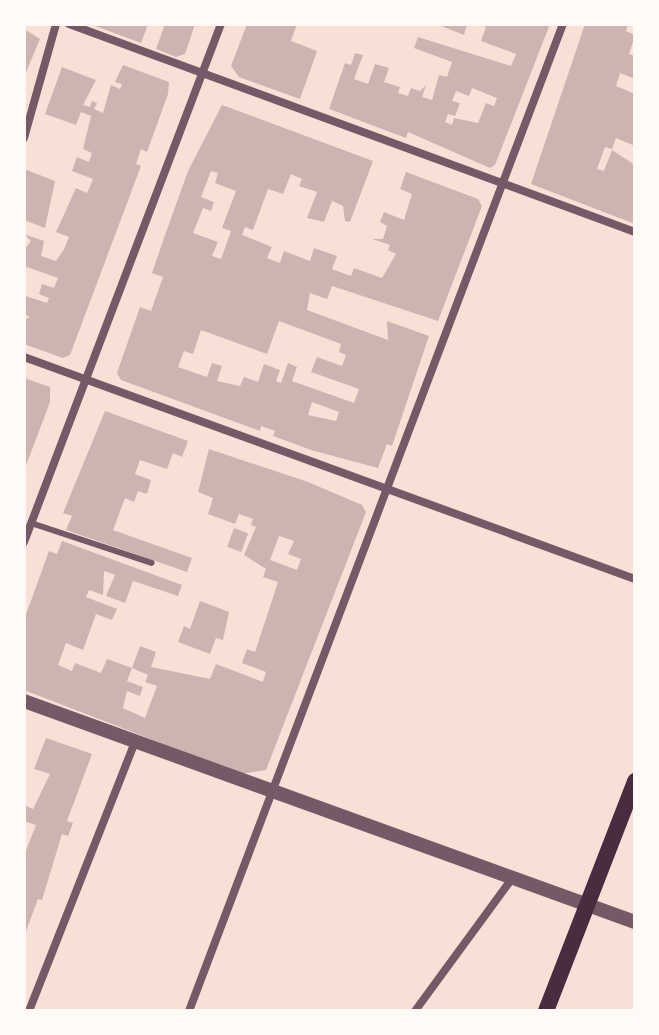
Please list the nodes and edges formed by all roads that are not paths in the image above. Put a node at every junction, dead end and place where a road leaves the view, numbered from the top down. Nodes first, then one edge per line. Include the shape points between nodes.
1 (56, 24) edge
2 (69, 24) edge
3 (221, 24) edge
4 (563, 24) edge
5 (204, 74) junction
6 (24, 138) edge
7 (502, 185) junction
8 (635, 232) edge
9 (24, 357) edge
10 (86, 380) junction
11 (386, 492) junction
12 (31, 523) junction
13 (24, 542) edge
14 (152, 563) dead end
15 (635, 579) edge
16 (24, 701) edge
17 (136, 740) junction
18 (634, 788) edge
19 (272, 794) junction
20 (513, 877) junction
21 (588, 904) junction
22 (635, 922) edge
23 (29, 1011) edge
24 (189, 1011) edge
25 (415, 1011) edge
26 (546, 1011) edge

1 - 6 street
2 - 5 street
3 - 5 street
4 - 7 street
5 - 7 street
5 - 10 street
7 - 8 street
7 - 11 street
9 - 10 street
10 - 11 street
10 - 12 street
11 - 15 street
11 - 19 street
12 - 13 street
12 - 14 lane
16 - 17 street
17 - 19 street
17 - 23 street
18 - 21 main road
19 - 20 street
19 - 24 street
20 - 21 street
20 - 25 street
21 - 22 street
21 - 26 main road

